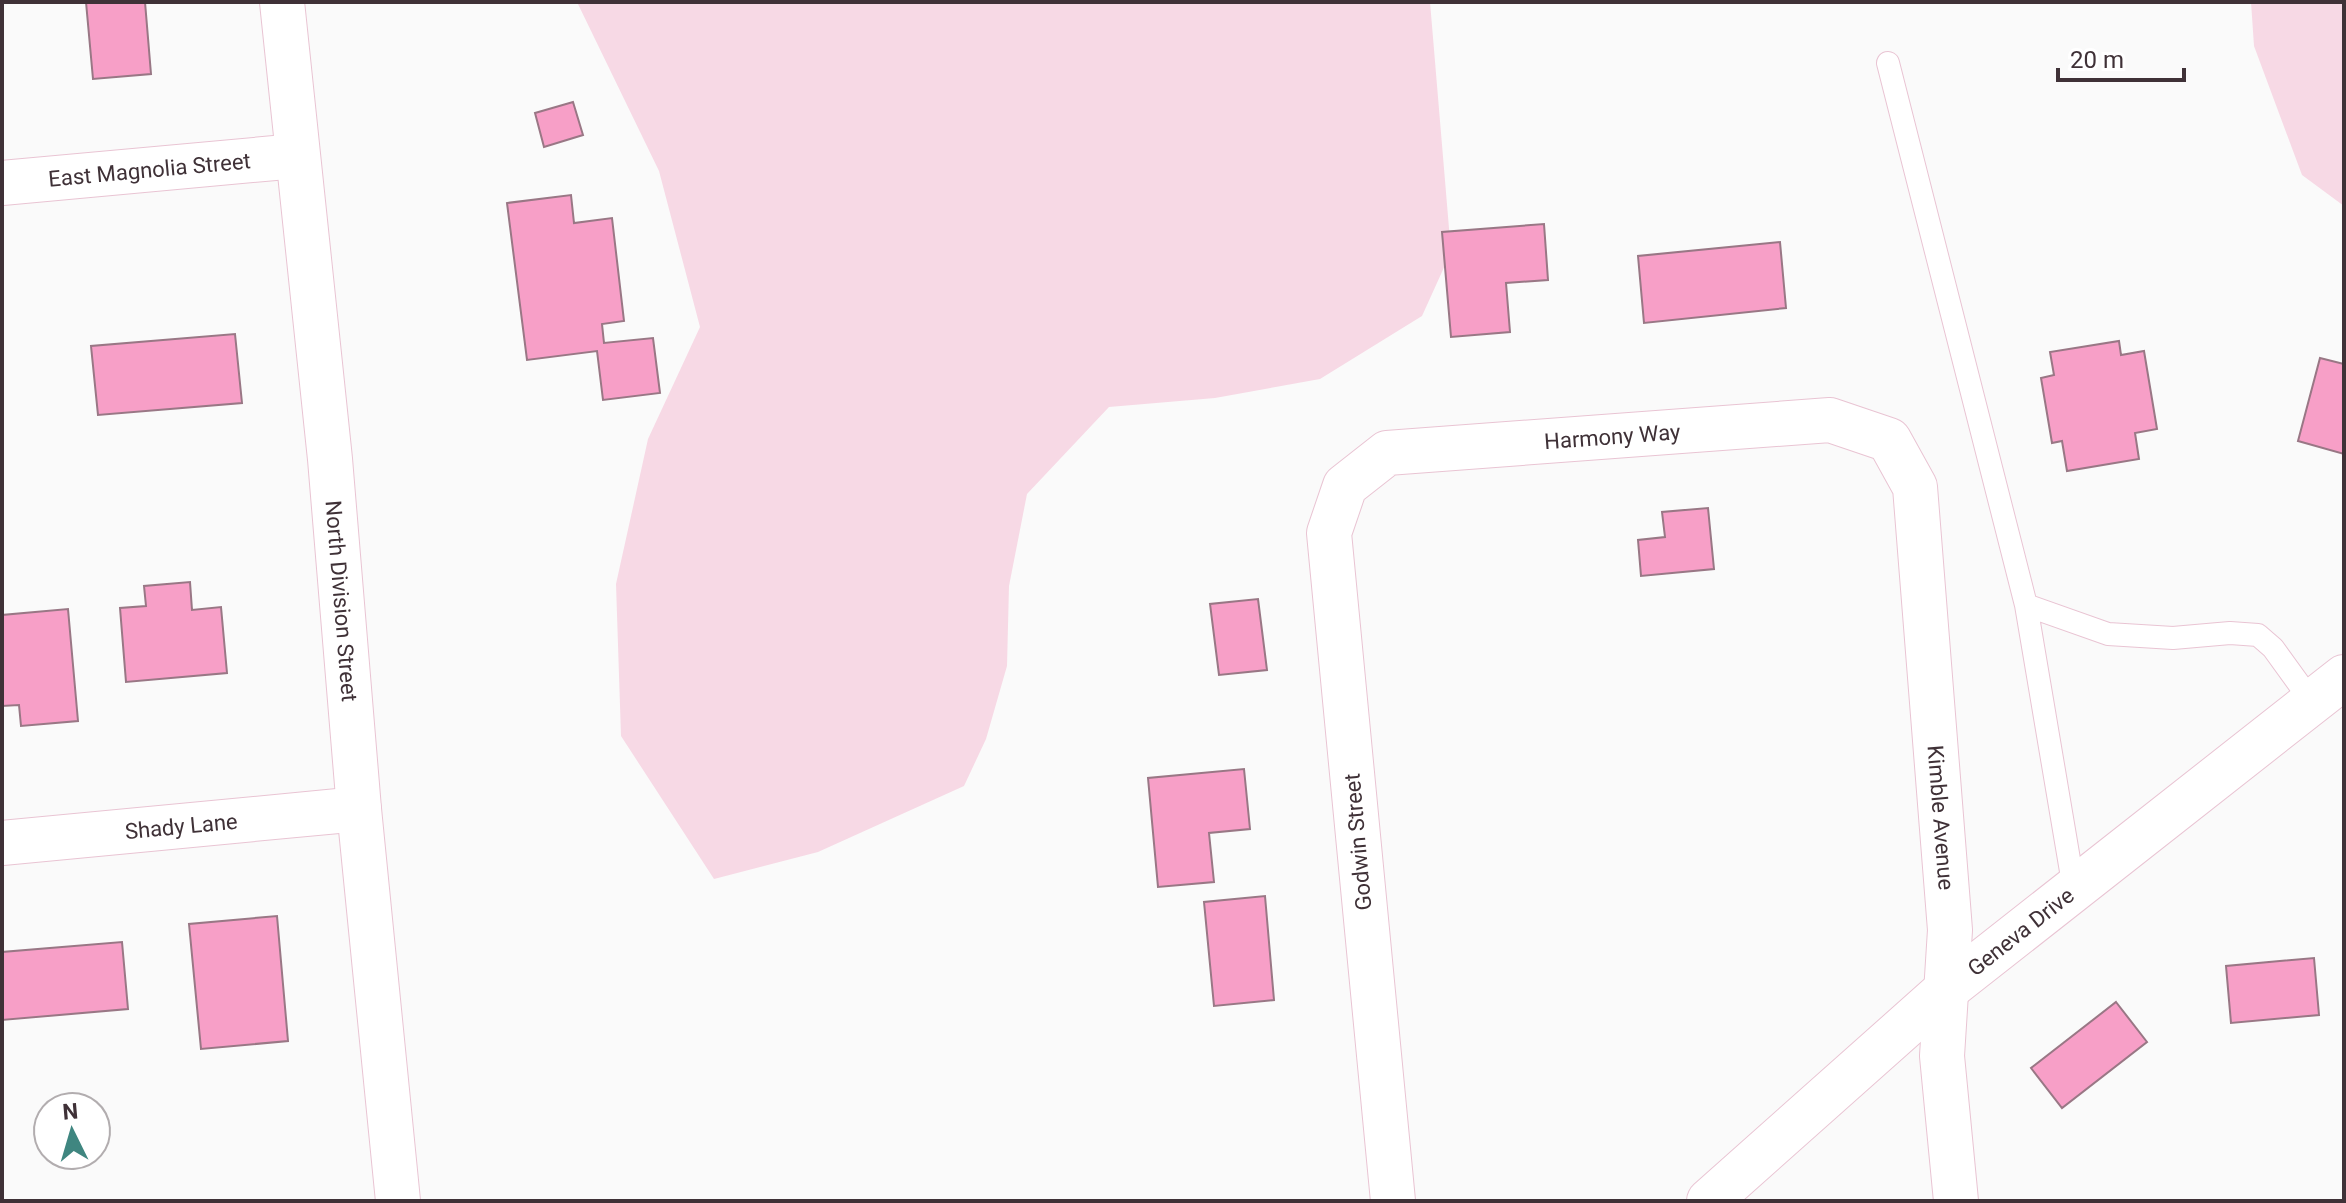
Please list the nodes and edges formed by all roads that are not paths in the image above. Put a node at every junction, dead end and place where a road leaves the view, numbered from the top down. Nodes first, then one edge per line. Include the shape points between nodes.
1 (282, 2) edge
2 (1888, 63) dead end
3 (297, 156) junction
4 (2, 183) edge
5 (1889, 440) joint
6 (1345, 486) joint
7 (2026, 605) junction
8 (2328, 690) edge
9 (359, 809) junction
10 (2, 843) edge
11 (2074, 889) junction
12 (1946, 990) junction
13 (398, 1201) edge
14 (1393, 1201) edge
15 (1709, 1201) edge
16 (1956, 1201) edge

1 - 3 street, North Division Street
2 - 7 lane
3 - 4 street, East Magnolia Street
3 - 9 street, North Division Street via 330,459
5 - 6 street, Harmony Way via 1830,420 1387,453
5 - 12 street, Kimble Avenue via 1915,487 1950,930
6 - 14 street, Godwin Street via 1329,533
7 - 8 lane via 2108,634 2258,635
7 - 11 lane
8 - 11 street, Geneva Drive
9 - 10 street, Shady Lane
9 - 13 street, North Division Street
11 - 12 street, Geneva Drive
12 - 15 street, Geneva Drive
12 - 16 street, Kimble Avenue via 1942,1056

